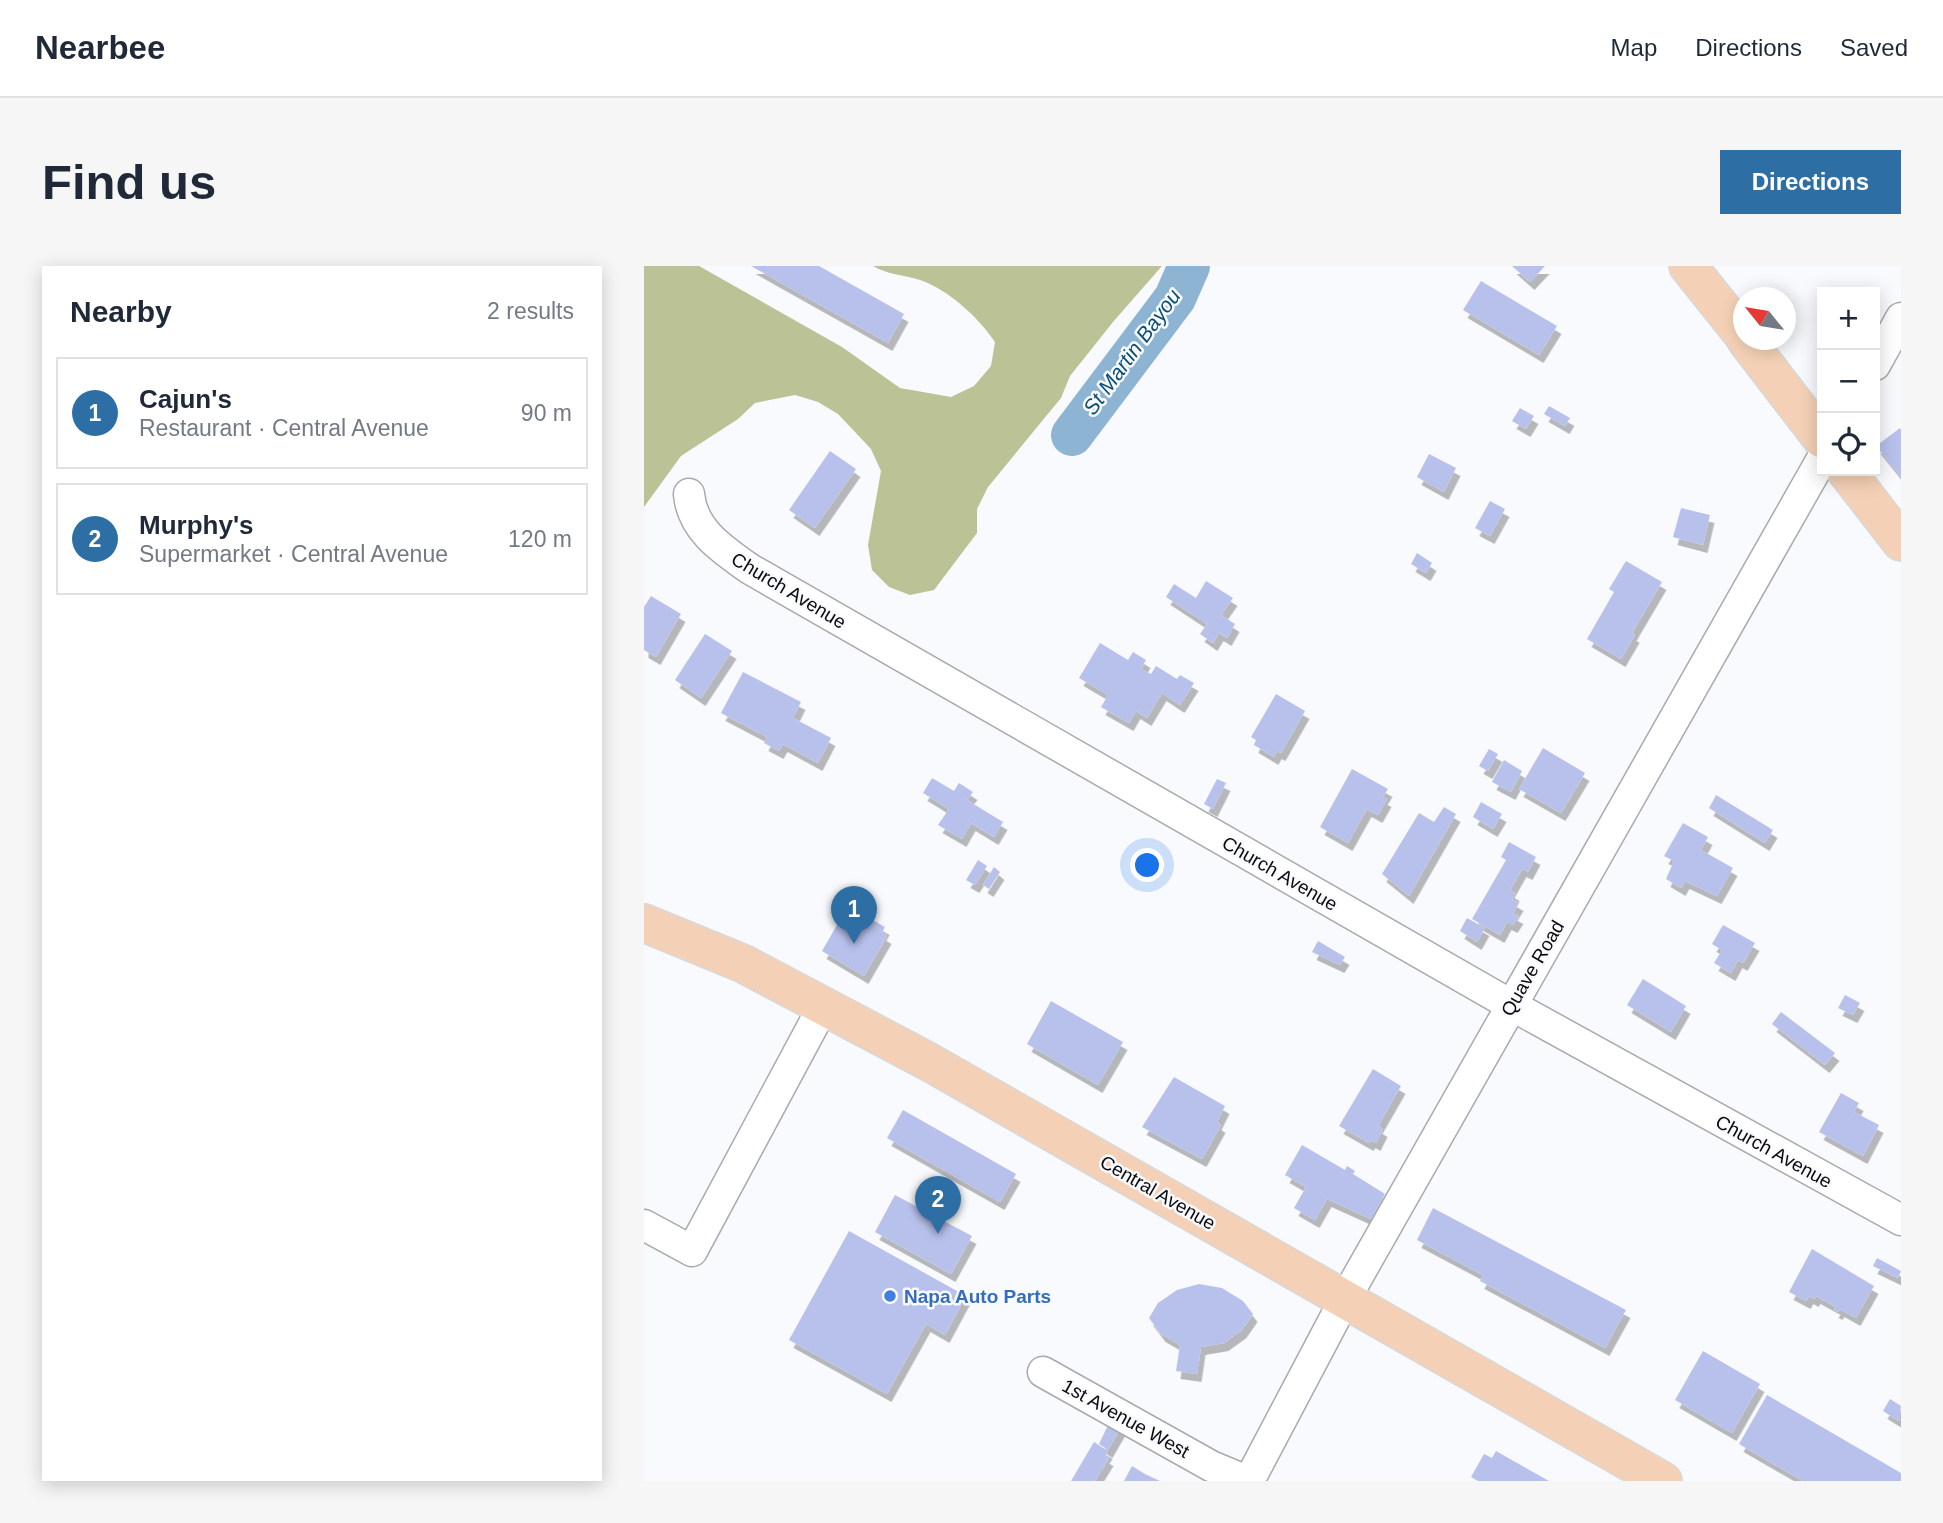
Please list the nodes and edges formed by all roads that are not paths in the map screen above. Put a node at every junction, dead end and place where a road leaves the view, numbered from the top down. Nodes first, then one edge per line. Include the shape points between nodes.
1 (1688, 266) edge
2 (1901, 318) edge
3 (1733, 323) edge
4 (1754, 350) edge
5 (1880, 356) edge
6 (1817, 432) edge
7 (1817, 468) edge
8 (1850, 476) edge
9 (689, 494) dead end
10 (1901, 542) edge
11 (644, 923) edge
12 (824, 1005) junction
13 (1511, 1005) junction
14 (1901, 1220) edge
15 (644, 1225) edge
16 (1345, 1299) junction
17 (1043, 1372) dead end
18 (1248, 1481) edge
19 (1663, 1481) edge

1 - 3 main road
2 - 5 street
4 - 6 main road
7 - 13 street, Quave Road
8 - 10 main road
9 - 13 street, Church Avenue via 699,526 750,569
11 - 12 main road, Central Avenue via 744,964
12 - 15 street via 692,1251
12 - 16 main road, Central Avenue
13 - 14 street, Church Avenue
13 - 16 street, Quave Road
16 - 18 street, Quave Road
16 - 19 main road, Central Avenue
17 - 18 street, 1st Avenue West via 1211,1466

